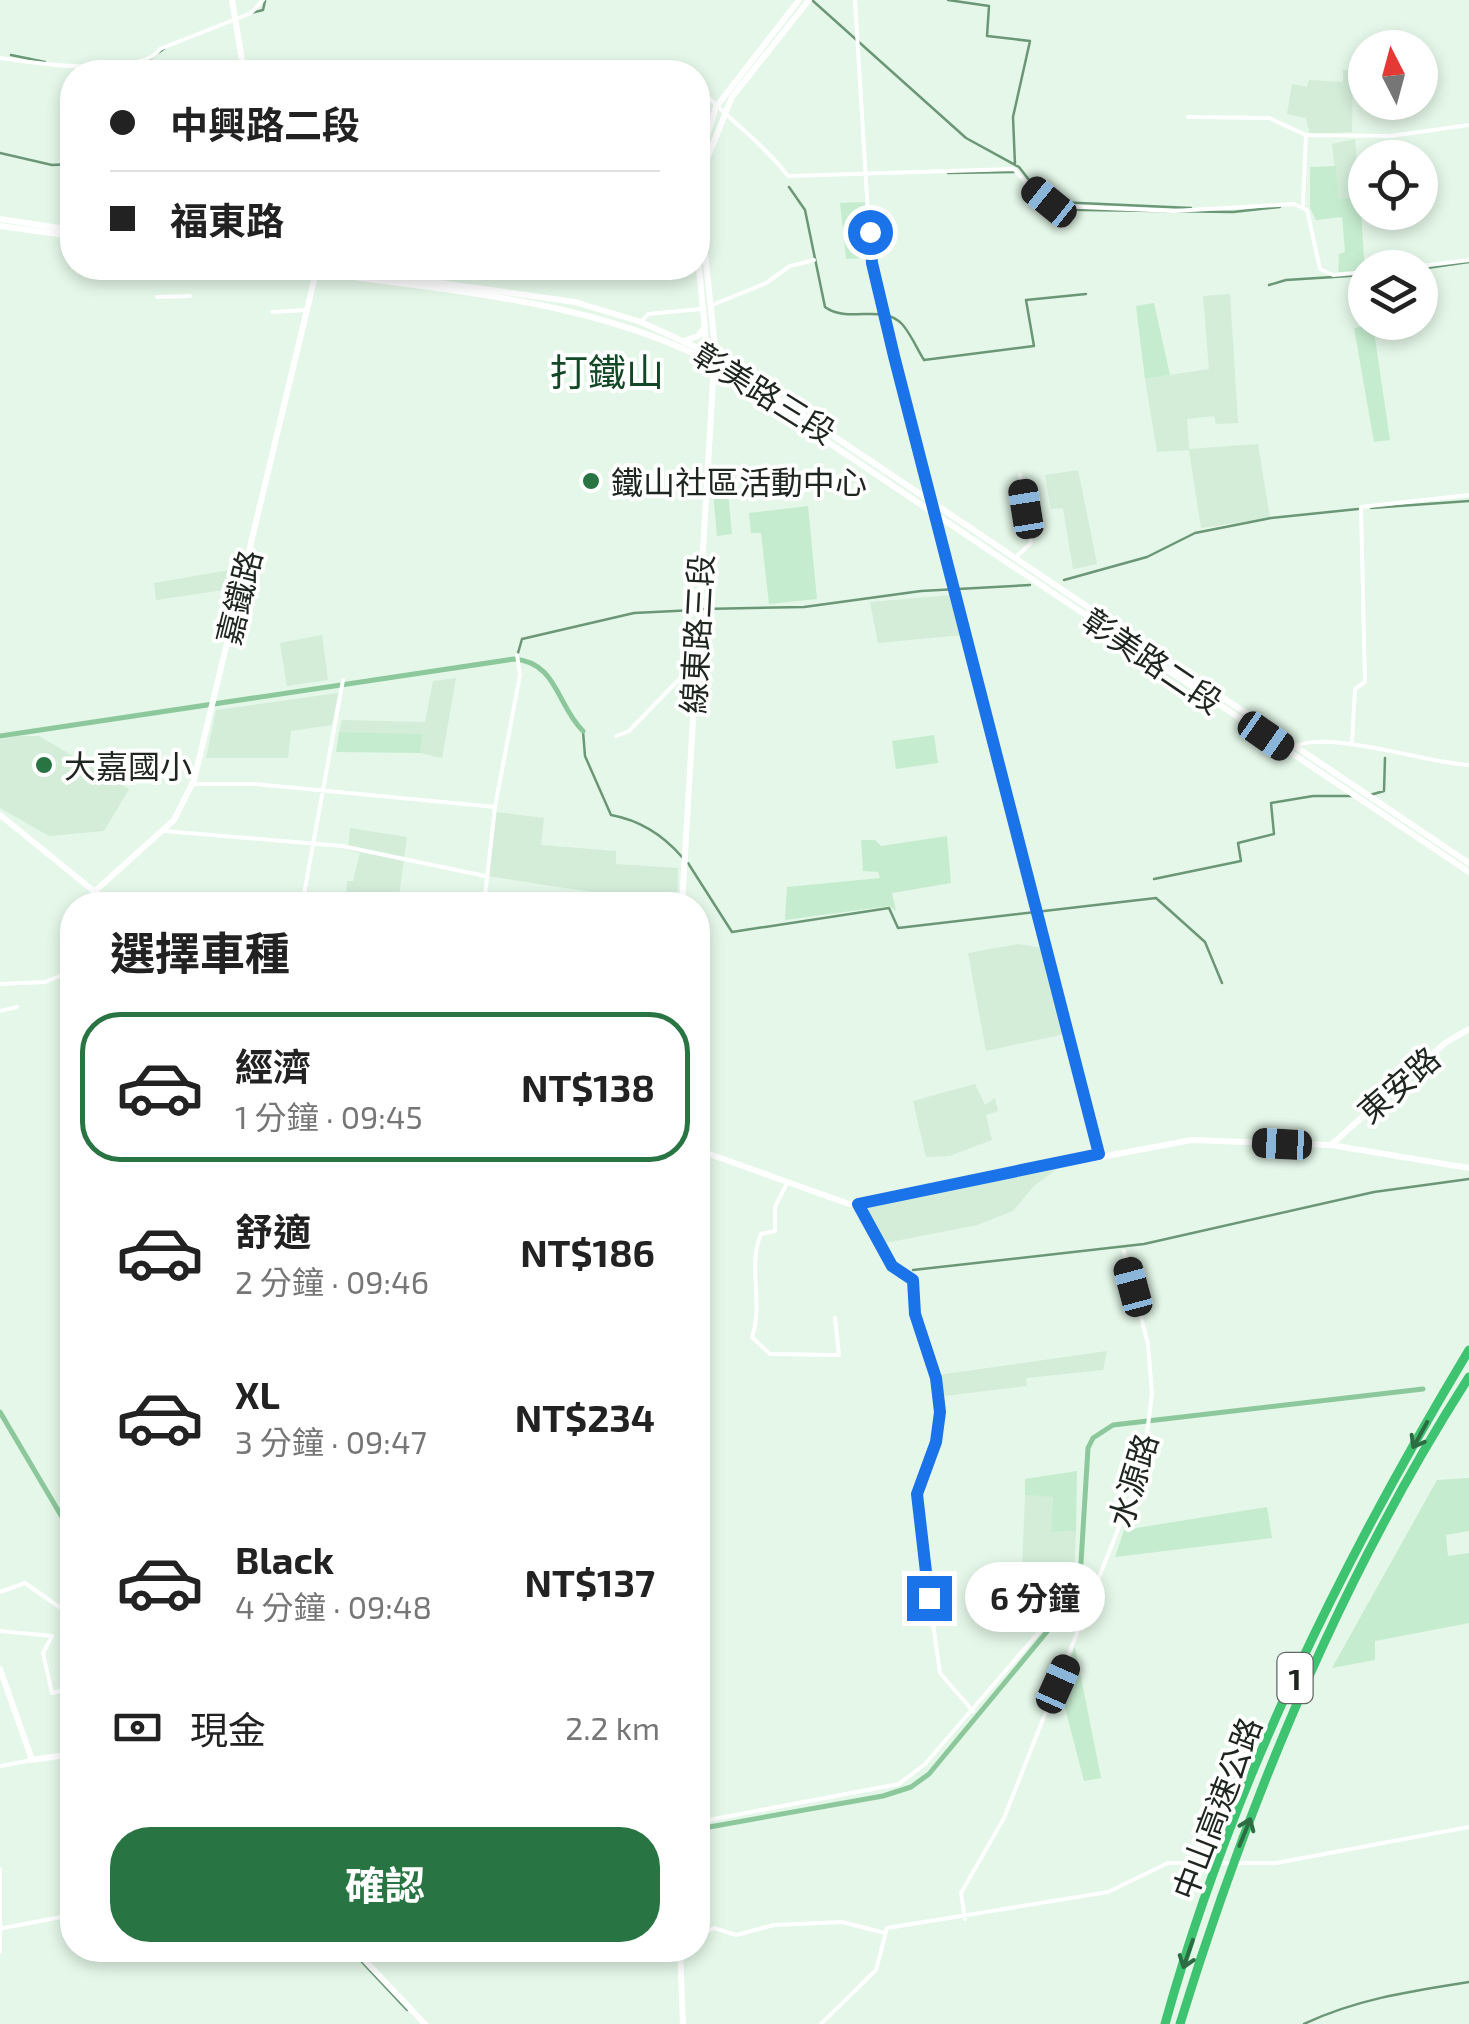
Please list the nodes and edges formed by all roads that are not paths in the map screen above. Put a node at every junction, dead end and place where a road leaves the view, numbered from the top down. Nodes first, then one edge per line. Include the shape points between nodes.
1 (232, 0) edge
2 (263, 0) edge
3 (799, 0) edge
4 (809, 0) edge
5 (855, 0) edge
6 (232, 18) junction
7 (0, 58) edge
8 (150, 60) edge
9 (241, 60) edge
10 (60, 63) edge
11 (710, 100) edge
12 (716, 107) junction
13 (722, 115) junction
14 (1188, 117) dead end
15 (1469, 125) edge
16 (710, 126) edge
17 (1306, 134) junction
18 (710, 150) edge
19 (865, 171) junction
20 (1303, 206) junction
21 (0, 223) edge
22 (60, 231) edge
23 (814, 260) dead end
24 (1469, 260) edge
25 (1438, 264) edge
26 (1348, 274) edge
27 (314, 280) edge
28 (380, 280) edge
29 (420, 280) edge
30 (703, 280) edge
31 (706, 280) edge
32 (190, 296) dead end
33 (157, 297) dead end
34 (708, 306) junction
35 (306, 310) junction
36 (272, 312) dead end
37 (641, 322) junction
38 (706, 326) junction
39 (684, 342) junction
40 (710, 356) junction
41 (1020, 475) dead end
42 (1469, 496) edge
43 (933, 507) junction
44 (1016, 558) junction
45 (1040, 579) junction
46 (517, 656) dead end
47 (694, 664) junction
48 (343, 685) dead end
49 (616, 736) dead end
50 (1352, 742) junction
51 (1291, 749) junction
52 (1469, 765) edge
53 (193, 784) junction
54 (326, 790) junction
55 (495, 807) junction
56 (0, 815) edge
57 (164, 831) junction
58 (312, 844) junction
59 (1469, 863) edge
60 (1469, 872) edge
61 (484, 876) junction
62 (95, 892) joint
63 (304, 892) edge
64 (484, 892) edge
65 (683, 892) edge
66 (60, 976) edge
67 (0, 984) edge
68 (17, 1006) dead end
69 (0, 1011) edge
70 (1469, 1028) edge
71 (1332, 1145) junction
72 (1099, 1154) junction
73 (710, 1155) edge
74 (1469, 1168) edge
75 (786, 1185) junction
76 (858, 1204) junction
77 (1124, 1251) dead end
78 (835, 1318) dead end
79 (1469, 1350) edge
80 (1469, 1377) edge
81 (0, 1592) edge
82 (60, 1607) edge
83 (1082, 1629) junction
84 (0, 1632) edge
85 (0, 1669) edge
86 (3, 1688) edge
87 (60, 1691) edge
88 (973, 1711) junction
89 (60, 1756) edge
90 (32, 1760) junction
91 (0, 1766) edge
92 (710, 1820) edge
93 (1469, 1827) edge
94 (0, 1869) edge
95 (60, 1917) edge
96 (964, 1919) junction
97 (1, 1928) edge
98 (710, 1929) edge
99 (886, 1931) junction
100 (0, 1952) edge
101 (366, 1962) edge
102 (680, 1962) edge
103 (425, 2024) edge
104 (683, 2024) edge
105 (821, 2024) edge
106 (1164, 2024) edge
107 (1180, 2024) edge

1 - 6 main road
2 - 6 street
3 - 12 main road
4 - 13 main road
5 - 19 street
6 - 8 street via 160,49
6 - 9 main road
7 - 10 street
11 - 12 street
12 - 13 street
12 - 16 main road
13 - 18 main road
13 - 19 street via 763,143 788,176
14 - 17 street via 1269,118
15 - 17 street via 1390,136
17 - 20 street
19 - 20 street via 1014,169 1059,206
19 - 43 street via 872,263
20 - 26 street via 1320,270
21 - 22 main road
23 - 34 street
24 - 25 street
27 - 35 main road, 嘉鐵路
28 - 40 main road, 彰美路三段 via 580,312
29 - 37 main road, 彰美路三段 via 575,302
30 - 34 main road
31 - 34 main road
32 - 33 street
34 - 37 street via 642,315
34 - 38 main road
34 - 40 main road
35 - 36 street
35 - 53 main road, 嘉鐵路
37 - 39 main road, 彰美路三段
38 - 39 main road
38 - 40 main road
39 - 40 main road, 彰美路三段
40 - 43 main road, 彰美路三段
40 - 47 main road, 線東路三段
41 - 44 street via 1031,543
42 - 50 street via 1361,510 1364,682 1355,689
43 - 44 main road, 彰美路三段
43 - 45 main road, 彰美路三段
43 - 72 street
44 - 45 main road, 彰美路三段
45 - 51 main road, 彰美路二段
46 - 55 street
47 - 49 street via 629,731
47 - 65 main road, 線東路三段
48 - 54 street
50 - 51 street
50 - 52 street via 1402,757
51 - 59 main road, 彰美路二段
51 - 60 main road, 彰美路二段
53 - 54 street
53 - 57 main road, 嘉鐵路
54 - 55 street
54 - 58 street
55 - 61 street
56 - 62 main road
57 - 58 street
57 - 62 main road, 嘉鐵路
58 - 61 street
58 - 63 street
61 - 64 street
66 - 67 street
68 - 69 street
70 - 71 main road, 東安路
71 - 72 main road via 1192,1140
71 - 74 main road
72 - 76 main road
73 - 75 main road
75 - 76 main road
75 - 78 street via 775,1207 775,1231 761,1234 756,1245 760,1306 752,1338 770,1354 839,1355
76 - 88 street via 892,1266 913,1280 915,1314 936,1378 938,1427 917,1511 940,1674
77 - 83 street, 水源路 via 1148,1344 1151,1419 1143,1466
79 -> 106 highway, 中山高速公路 / 1 via 1366,1530 1287,1696 1230,1832
107 -> 80 highway, 中山高速公路 / 1 via 1228,1876 1311,1674
81 - 82 street via 25,1582
83 - 88 street via 1045,1625
83 - 96 street, 水源路 via 1004,1818 962,1893
84 - 87 street via 52,1636 43,1653 52,1693
85 - 86 main road
86 - 90 main road
88 - 92 street via 899,1784
89 - 90 main road
90 - 91 street
93 - 96 street via 1276,1863 1168,1863 1108,1892
94 - 97 street
95 - 97 street
96 - 99 street
97 - 100 street
98 - 99 street via 736,1935 774,1925 842,1922
99 - 105 street via 876,1970
101 - 103 main road
102 - 104 main road

